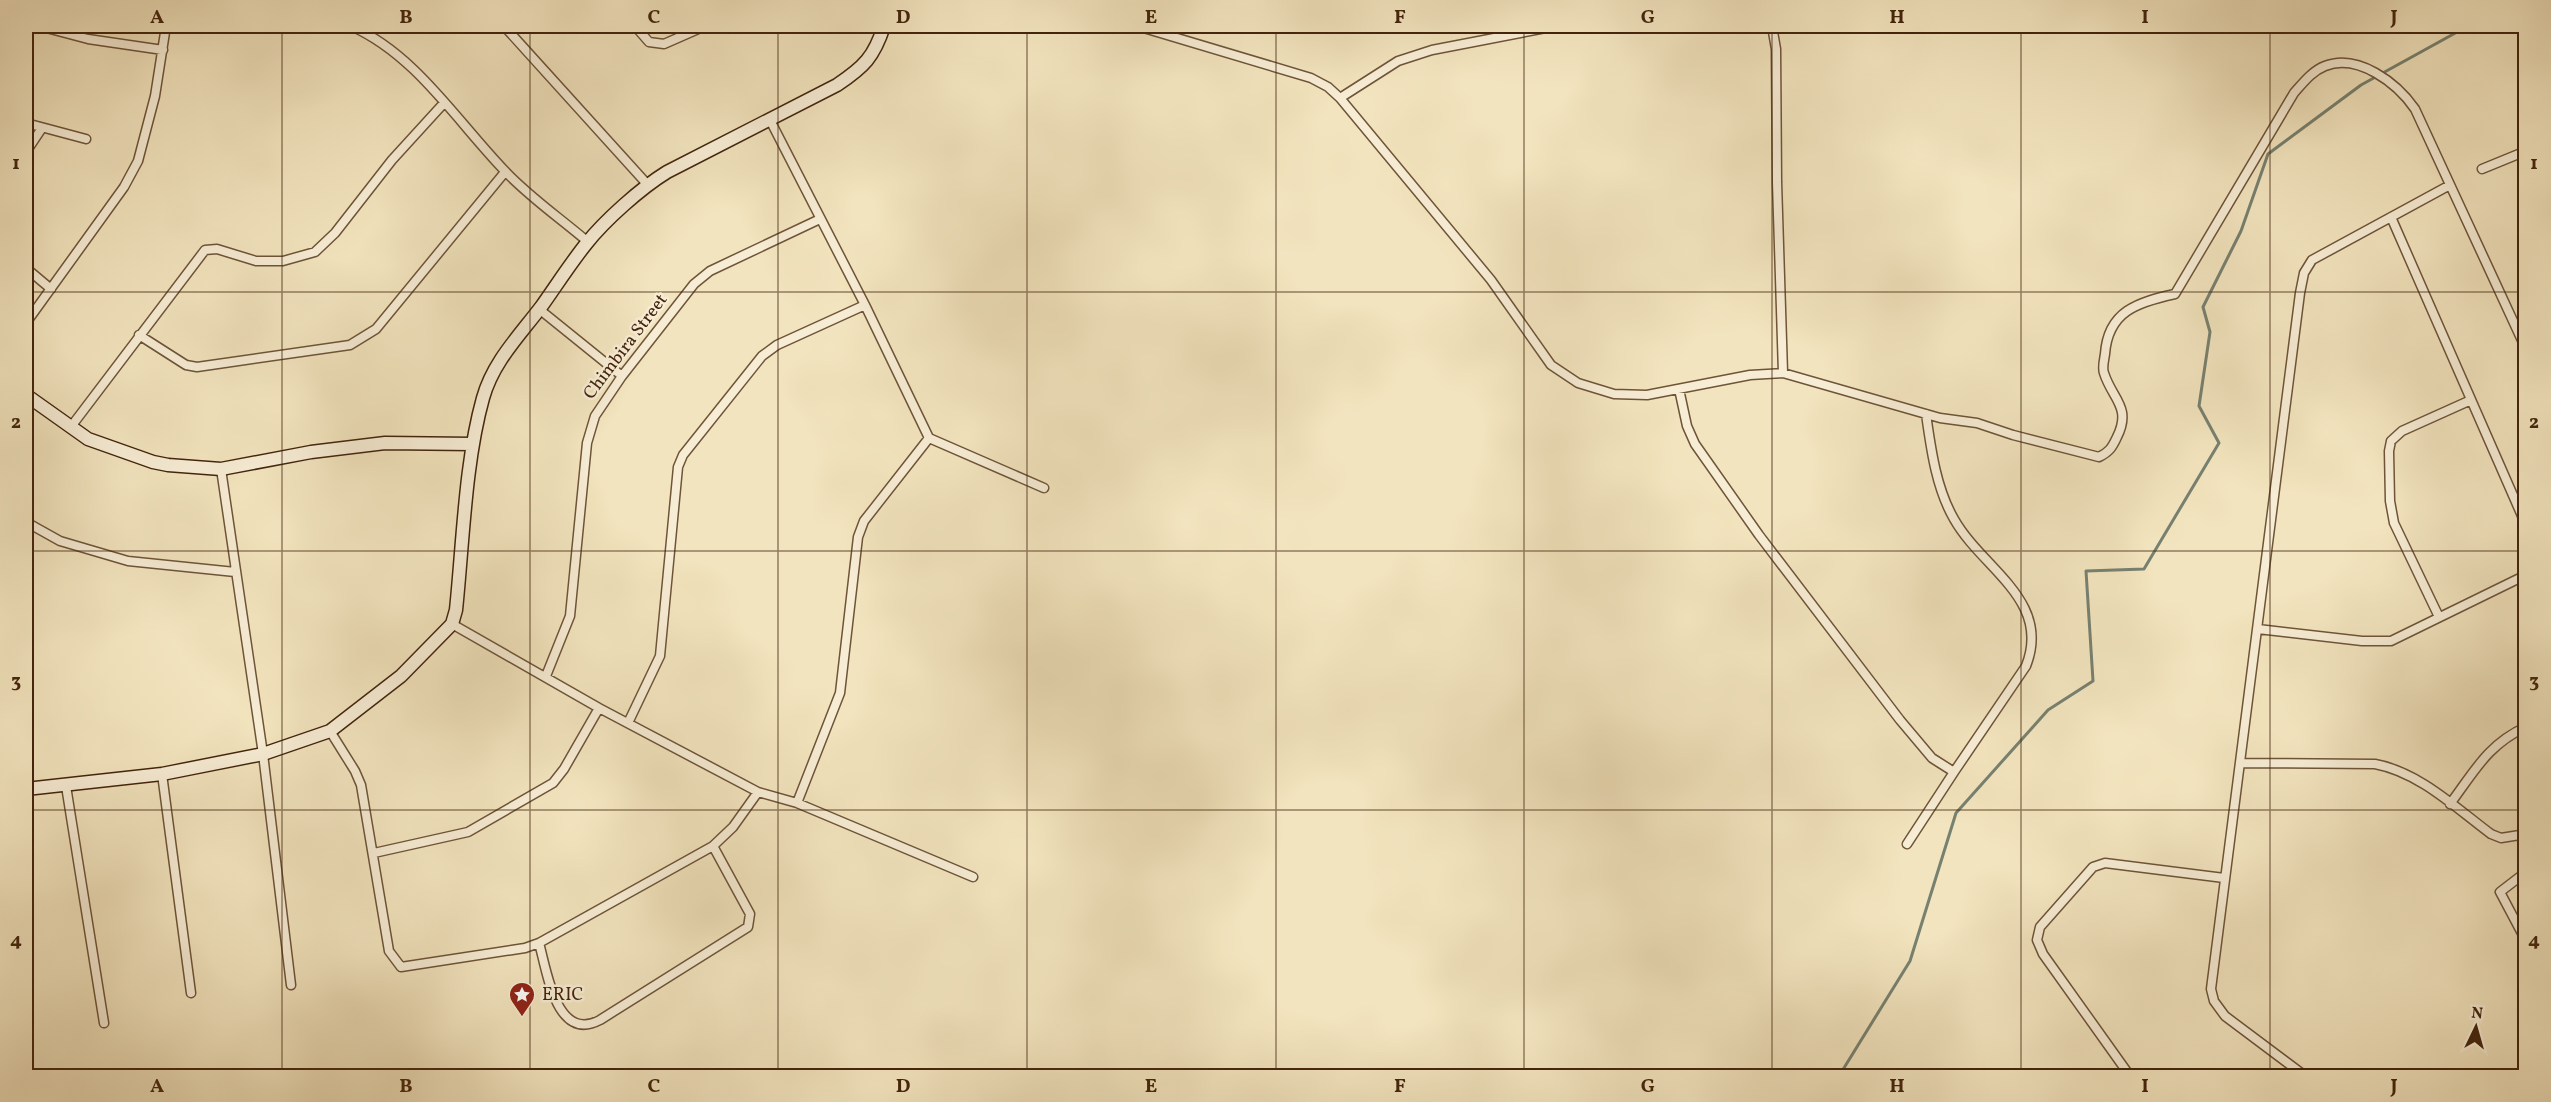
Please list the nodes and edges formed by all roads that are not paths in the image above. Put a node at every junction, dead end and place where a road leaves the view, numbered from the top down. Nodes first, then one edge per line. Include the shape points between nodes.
1 (39, 26) edge
2 (166, 26) edge
3 (351, 26) edge
4 (504, 26) edge
5 (635, 26) edge
6 (705, 26) edge
7 (884, 26) edge
8 (1137, 26) edge
9 (1556, 26) edge
10 (1772, 26) edge
11 (163, 50) junction
12 (1340, 98) junction
13 (444, 103) junction
14 (770, 120) junction
15 (26, 123) edge
16 (42, 128) junction
17 (86, 139) dead end
18 (2526, 151) edge
19 (26, 152) edge
20 (2482, 169) dead end
21 (505, 172) junction
22 (647, 184) junction
23 (2450, 185) junction
24 (2391, 217) junction
25 (820, 219) junction
26 (588, 242) junction
27 (26, 268) edge
28 (51, 289) junction
29 (865, 306) junction
30 (539, 309) junction
31 (26, 323) edge
32 (139, 335) junction
33 (2526, 350) edge
34 (1783, 373) junction
35 (622, 376) junction
36 (1680, 389) junction
37 (26, 395) edge
38 (2471, 400) junction
39 (1926, 414) junction
40 (70, 428) junction
41 (929, 438) junction
42 (473, 444) junction
43 (221, 468) junction
44 (1044, 488) dead end
45 (26, 522) edge
46 (2526, 525) edge
47 (235, 572) junction
48 (2526, 575) edge
49 (2439, 617) junction
50 (452, 624) junction
51 (2258, 629) junction
52 (546, 676) junction
53 (599, 708) junction
54 (628, 723) junction
55 (2526, 727) edge
56 (330, 731) junction
57 (263, 754) junction
58 (2241, 763) junction
59 (1954, 772) junction
60 (162, 774) junction
61 (66, 786) junction
62 (26, 789) edge
63 (758, 792) junction
64 (797, 803) junction
65 (2450, 804) junction
66 (2526, 834) edge
67 (1907, 844) dead end
68 (713, 846) junction
69 (374, 853) junction
70 (2526, 872) edge
71 (973, 877) dead end
72 (2224, 878) junction
73 (2526, 941) edge
74 (539, 943) junction
75 (291, 985) dead end
76 (191, 993) dead end
77 (104, 1023) dead end
78 (2298, 1075) edge
79 (2130, 1077) edge

1 - 11 street via 88,39
2 - 11 street
3 - 13 street via 375,37 406,62
4 - 22 street
5 - 6 street via 649,42 664,44
7 - 14 street via 876,49 862,68
8 - 12 street via 1311,78
9 - 12 street via 1432,50 1398,61
10 - 34 street via 1776,49
11 - 28 street via 138,161 124,187
12 - 36 street via 1491,280 1551,365 1578,383 1614,394 1647,395
13 - 21 street
13 - 32 street via 315,252 283,261 256,261 217,249 205,250
14 - 22 street
14 - 25 street
15 - 16 street
16 - 17 street
16 - 19 street
18 - 20 street
21 - 26 street
21 - 32 street via 376,329 350,345 197,367 186,365
22 - 26 street
23 - 24 street
23 - 33 street
23 - 39 street via 2415,109 2398,90 2360,66 2326,65 2294,93 2175,294 2133,305 2118,318 2106,340 2103,372 2124,412 2111,451 2099,457 1977,423
24 - 38 street
24 - 51 street via 2312,260 2304,273
25 - 29 street
25 - 35 street, Chimbira Street via 710,271 694,284
26 - 30 street
27 - 28 street
28 - 31 street
29 - 41 street
29 - 54 street via 777,345 762,356 683,455 678,466 660,656
30 - 35 street
30 - 42 street via 491,376
32 - 40 street
34 - 36 street via 1750,375
34 - 39 street
35 - 52 street, Chimbira Street via 590,428 570,616
36 - 59 street via 1695,444 1759,535 1900,720 1932,758
37 - 40 street
38 - 46 street
38 - 49 street via 2402,430 2391,441 2388,451 2394,523
39 - 59 street via 1935,467 1954,519 2019,598 2033,635 2026,666
40 - 43 street via 107,447 153,462
41 - 44 street
41 - 64 street via 864,521 858,537 840,693
42 - 43 street via 385,443
42 - 50 street
43 - 47 street
45 - 47 street via 60,541 128,561
47 - 57 street
48 - 49 street
49 - 51 street via 2391,641 2381,642
50 - 52 street
50 - 56 street via 401,676
51 - 58 street
52 - 53 street
53 - 54 street
53 - 69 street via 554,783 468,832
54 - 63 street
55 - 65 street via 2493,747
56 - 57 street
56 - 69 street via 361,785
57 - 60 street
57 - 75 street
58 - 65 street via 2392,767
58 - 72 street
59 - 67 street
60 - 61 street
60 - 76 street
61 - 62 street
61 - 77 street
63 - 64 street
63 - 68 street via 733,827
64 - 71 street
65 - 66 street via 2501,838
68 - 74 street
68 - 74 street via 750,914 748,927 593,1024 574,1023 559,1010
69 - 74 street via 388,951 401,967
70 - 73 street via 2500,892
72 - 78 street via 2211,989 2214,1001 2225,1016
72 - 79 street via 2105,864 2093,867 2040,927 2037,940 2043,954

